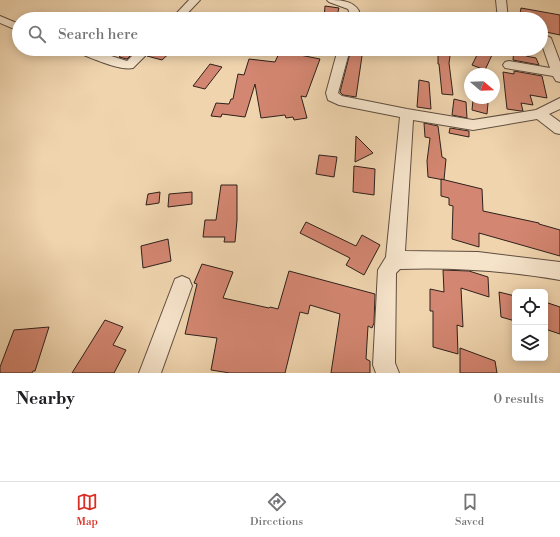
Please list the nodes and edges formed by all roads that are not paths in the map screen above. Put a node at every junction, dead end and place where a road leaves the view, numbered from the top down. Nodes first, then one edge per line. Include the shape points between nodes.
1 (195, 0) edge
2 (332, 0) edge
3 (501, 0) edge
4 (183, 12) edge
5 (354, 12) edge
6 (502, 12) edge
7 (0, 19) edge
8 (12, 25) edge
9 (548, 38) edge
10 (560, 42) edge
11 (548, 49) edge
12 (98, 56) edge
13 (138, 56) edge
14 (342, 56) edge
15 (509, 65) dead end
16 (559, 75) edge
17 (560, 103) edge
18 (407, 114) junction
19 (539, 114) junction
20 (560, 129) edge
21 (395, 260) junction
22 (560, 271) edge
23 (182, 286) dead end
24 (150, 373) edge
25 (388, 373) edge

1 - 4 street
2 - 5 street via 352,7
3 - 6 street
7 - 8 street
9 - 10 street
11 - 16 street
12 - 13 street via 124,65 129,65
14 - 18 street via 332,97
15 - 16 street
17 - 19 street
18 - 19 street via 473,125
18 - 21 street
19 - 20 street
21 - 22 street via 463,259
21 - 25 street via 387,270 384,365
23 - 24 street

